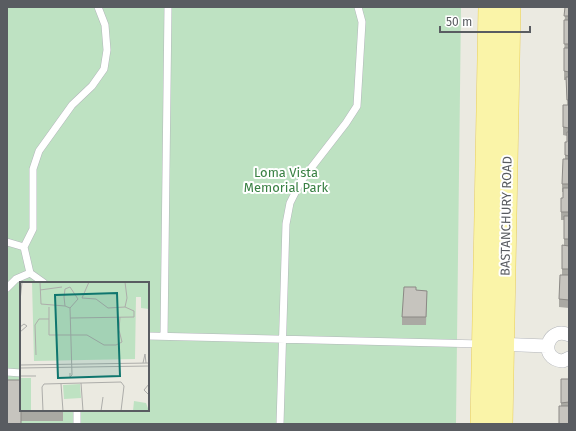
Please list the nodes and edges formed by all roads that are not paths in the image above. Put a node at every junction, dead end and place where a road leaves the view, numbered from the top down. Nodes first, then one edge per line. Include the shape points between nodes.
1 (98, 7) edge
2 (168, 7) edge
3 (358, 7) edge
4 (489, 7) edge
5 (510, 7) edge
6 (7, 242) edge
7 (24, 247) junction
8 (30, 273) junction
9 (43, 282) edge
10 (7, 288) edge
11 (149, 336) edge
12 (164, 336) junction
13 (569, 336) edge
14 (282, 339) junction
15 (482, 344) junction
16 (504, 345) junction
17 (548, 346) junction
18 (569, 358) edge
19 (7, 372) edge
20 (20, 373) edge
21 (77, 411) edge
22 (77, 424) edge
23 (280, 424) edge
24 (481, 424) edge
25 (502, 424) edge

1 - 7 lane via 105,26 107,50 104,69 92,86 72,104 39,151 33,169 33,229
2 - 12 lane
3 - 14 lane via 362,22 356,106 301,181 290,203 286,224
4 - 15 main road, BASTANCHURY ROAD
5 - 16 main road, BASTANCHURY ROAD
6 - 7 lane
7 - 8 lane
8 - 9 lane
8 - 10 lane
11 - 12 lane
12 - 14 lane
13 - 17 street via 561,333 555,335
14 - 15 lane
14 - 23 lane
15 - 16 street
15 - 24 main road, BASTANCHURY ROAD
16 - 17 street
16 - 25 main road, BASTANCHURY ROAD
17 - 18 street via 553,358 563,361
19 - 20 lane
21 - 22 lane

